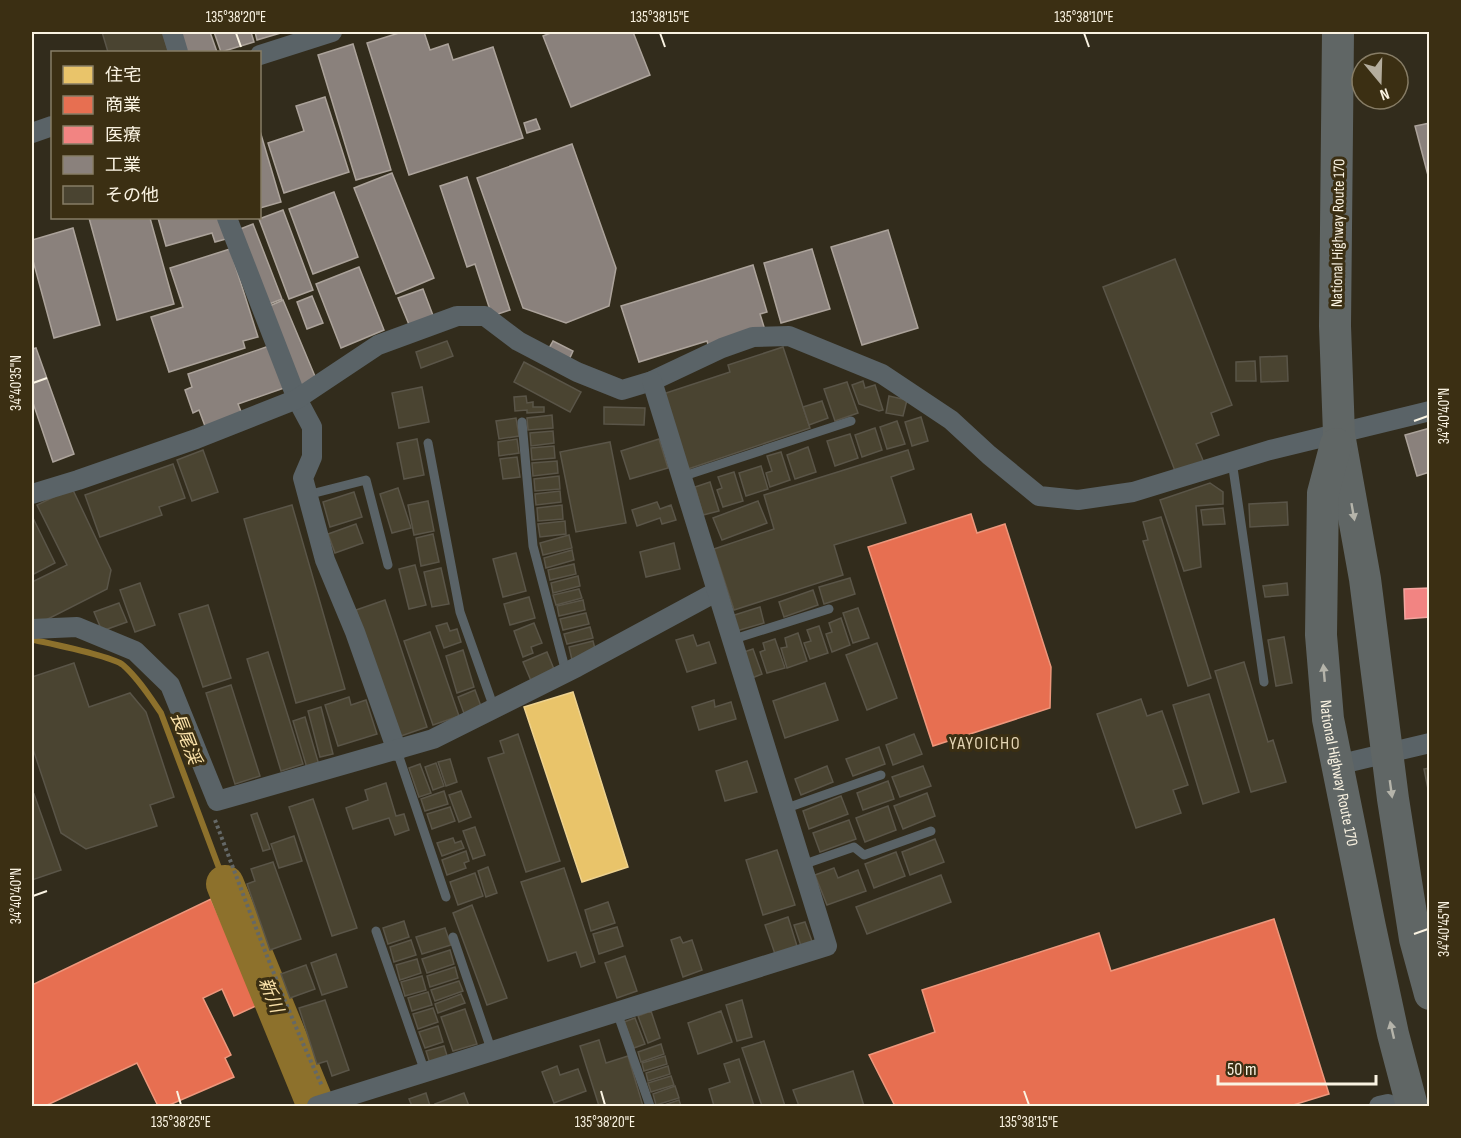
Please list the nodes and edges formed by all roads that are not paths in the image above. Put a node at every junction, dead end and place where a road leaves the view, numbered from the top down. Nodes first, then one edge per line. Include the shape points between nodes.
1 (172, 32) edge
2 (332, 32) edge
3 (1338, 32) edge
4 (178, 51) edge
5 (261, 55) edge
6 (51, 126) edge
7 (32, 133) edge
8 (227, 219) edge
9 (652, 381) junction
10 (297, 399) junction
11 (1430, 411) edge
12 (851, 421) dead end
13 (522, 422) dead end
14 (1339, 434) junction
15 (428, 443) dead end
16 (1232, 461) junction
17 (681, 477) junction
18 (32, 494) edge
19 (307, 495) junction
20 (388, 565) dead end
21 (716, 592) junction
22 (829, 609) dead end
23 (32, 629) edge
24 (731, 640) junction
25 (566, 672) junction
26 (1264, 682) dead end
27 (494, 708) junction
28 (1430, 743) edge
29 (397, 751) junction
30 (1387, 755) junction
31 (1337, 765) junction
32 (881, 775) dead end
33 (784, 809) junction
34 (931, 831) dead end
35 (802, 866) junction
36 (446, 897) dead end
37 (376, 931) dead end
38 (453, 937) dead end
39 (1430, 994) edge
40 (616, 1012) junction
41 (492, 1052) junction
42 (425, 1072) junction
43 (323, 1105) edge
44 (1393, 1106) edge
45 (650, 1107) edge

1 - 4 street
2 - 5 street
3 - 14 highway, National Highway Route 170 via 1335,326
6 - 7 street
8 - 10 street
9 - 10 street via 622,390 518,341 485,316 457,316 378,345
9 - 16 street via 753,337 789,336 882,374 951,420 1039,496 1078,500 1133,492
9 - 17 street
10 - 18 street via 196,439
10 - 19 street via 312,427 312,457 303,478
11 - 14 street
12 - 17 lane
13 - 25 lane via 533,546
14 - 16 street
14 -> 30 highway, National Highway Route 170 via 1365,579
31 -> 14 highway, National Highway Route 170 via 1323,668 1321,574 1323,493
15 - 27 lane via 460,612
16 - 26 lane
17 - 21 street
19 - 20 lane via 366,480
19 - 29 street via 325,560
21 - 24 street
21 - 25 street
22 - 24 lane
23 - 29 street via 77,627 135,651 170,685 217,801
24 - 33 street
25 - 27 street
27 - 29 street via 434,739
28 - 30 street
29 - 36 lane
30 - 31 street
30 -> 39 highway, National Highway Route 170 via 1415,939
44 -> 31 highway, National Highway Route 170 via 1393,1034
32 - 33 lane
33 - 35 street
34 - 35 lane via 864,855 854,847
35 - 40 street via 827,946
37 - 42 lane
38 - 41 lane
40 - 41 street
40 - 45 lane
41 - 42 street
42 - 43 street

